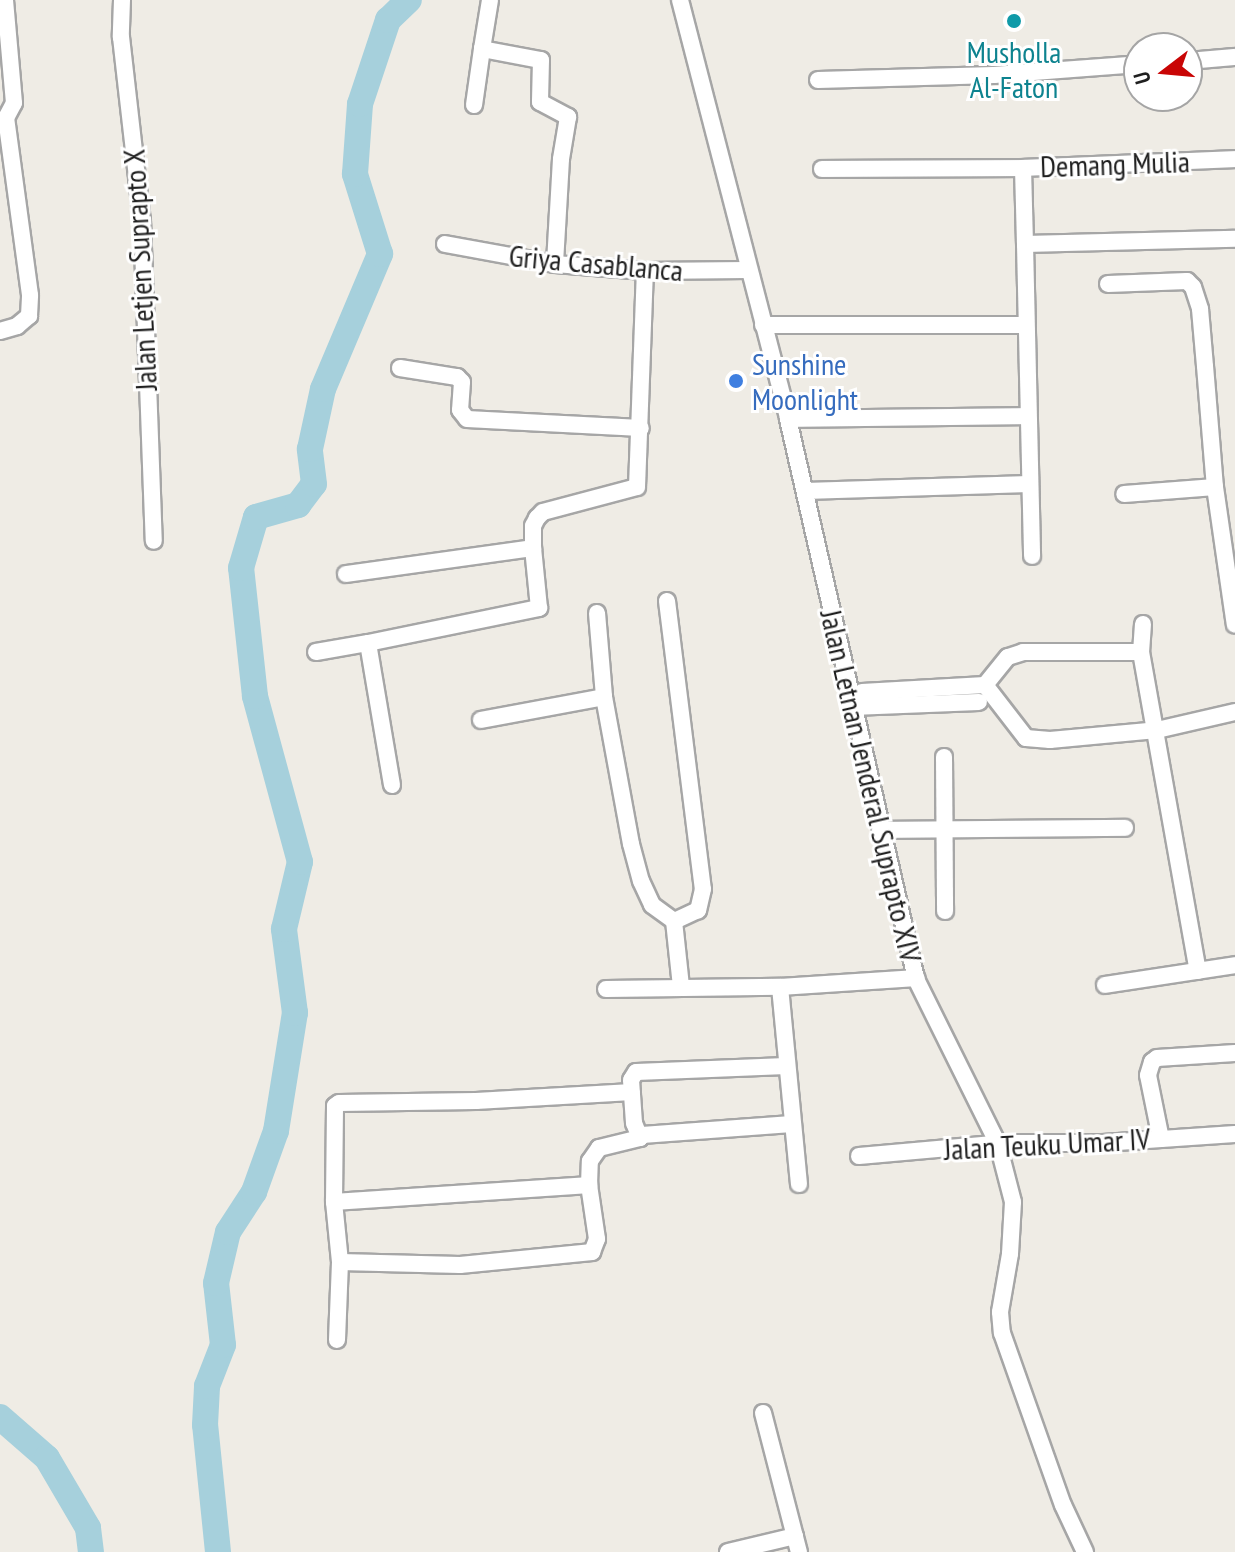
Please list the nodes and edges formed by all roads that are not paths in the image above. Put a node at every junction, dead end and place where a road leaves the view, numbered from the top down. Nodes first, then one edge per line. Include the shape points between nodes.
1 (5, 0) edge
2 (122, 0) edge
3 (490, 0) edge
4 (680, 0) edge
5 (5, 40) edge
6 (482, 49) junction
7 (1235, 57) edge
8 (1203, 60) edge
9 (1123, 65) edge
10 (818, 80) dead end
11 (474, 105) dead end
12 (3, 118) edge
13 (1235, 159) edge
14 (1023, 168) junction
15 (822, 169) dead end
16 (1235, 239) edge
17 (445, 244) dead end
18 (1025, 244) junction
19 (555, 264) junction
20 (747, 270) junction
21 (645, 271) junction
22 (1108, 284) dead end
23 (763, 325) junction
24 (1025, 325) junction
25 (0, 331) edge
26 (400, 368) dead end
27 (1028, 416) junction
28 (788, 419) junction
29 (641, 428) junction
30 (1029, 484) junction
31 (1215, 487) junction
32 (805, 491) junction
33 (1124, 494) dead end
34 (1235, 506) edge
35 (1216, 507) junction
36 (154, 541) dead end
37 (533, 548) junction
38 (1032, 556) dead end
39 (346, 574) dead end
40 (667, 601) dead end
41 (597, 613) dead end
42 (1143, 624) dead end
43 (1235, 625) edge
44 (368, 643) junction
45 (316, 652) dead end
46 (1141, 652) junction
47 (985, 685) junction
48 (604, 697) junction
49 (857, 699) junction
50 (979, 702) dead end
51 (1235, 712) edge
52 (481, 720) dead end
53 (1157, 730) junction
54 (944, 757) dead end
55 (392, 785) dead end
56 (1125, 828) dead end
57 (944, 829) junction
58 (880, 830) junction
59 (945, 911) dead end
60 (674, 921) junction
61 (1235, 965) edge
62 (1198, 971) junction
63 (916, 979) junction
64 (1105, 985) dead end
65 (681, 986) junction
66 (780, 987) junction
67 (606, 989) dead end
68 (1235, 1053) edge
69 (786, 1066) junction
70 (632, 1092) junction
71 (792, 1124) junction
72 (1235, 1134) edge
73 (640, 1138) junction
74 (1161, 1139) junction
75 (998, 1144) junction
76 (859, 1156) dead end
77 (799, 1184) dead end
78 (589, 1185) junction
79 (334, 1202) junction
80 (340, 1262) junction
81 (337, 1340) dead end
82 (763, 1413) dead end
83 (797, 1544) edge
84 (728, 1552) edge
85 (1085, 1552) edge

1 - 5 street
2 - 36 street, Jalan Letjen Suprapto X via 121,37 142,220
3 - 6 street
4 - 20 street, Jalan Letnan Jenderal Suprapto XIV
5 - 12 street via 14,103
6 - 11 street
6 - 19 street via 538,57 543,64 540,102 568,117
7 - 8 street
9 - 10 street
12 - 25 street via 30,295 29,316
13 - 14 street, Demang Mulia
14 - 15 street
14 - 18 street, Demang Mulia
16 - 18 street
17 - 19 street, Griya Casablanca
18 - 24 street, Demang Mulia
19 - 21 street, Griya Casablanca
20 - 21 street, Griya Casablanca
20 - 23 street, Jalan Letnan Jenderal Suprapto XIV
21 - 29 street
22 - 31 street via 1183,278 1193,287 1200,309
23 - 24 street
23 - 28 street, Jalan Letnan Jenderal Suprapto XIV
24 - 27 street, Demang Mulia
26 - 29 street via 457,377 462,382 460,410 467,419
27 - 28 street
27 - 30 street, Demang Mulia
28 - 32 street, Jalan Letnan Jenderal Suprapto XIV
29 - 37 street via 635,491 543,512 533,526
30 - 32 street
30 - 38 street, Demang Mulia
31 - 33 street
31 - 35 street
32 - 49 street, Jalan Letnan Jenderal Suprapto XIV
34 - 35 street
35 - 43 street
37 - 39 street
37 - 44 street via 539,608
40 - 60 street via 703,889 698,910
41 - 48 street
42 - 46 street
44 - 45 street
44 - 55 street
46 - 47 street via 1023,652 1008,657
46 - 53 street
47 - 49 street
47 - 53 street via 1026,738
48 - 52 street
48 - 60 street via 641,881 652,905
49 - 50 street
49 - 58 street, Jalan Letnan Jenderal Suprapto XIV
51 - 53 street
53 - 62 street
54 - 57 street
56 - 57 street
57 - 58 street
57 - 59 street
58 - 63 street, Jalan Letnan Jenderal Suprapto XIV
60 - 65 street
61 - 62 street
62 - 64 street
63 - 66 street
63 - 75 street, Jalan Letnan Jenderal Suprapto XIV
65 - 66 street
65 - 67 street
66 - 69 street
68 - 74 street via 1152,1062 1148,1075
69 - 70 street via 636,1072
69 - 71 street
70 - 73 street
70 - 79 street via 339,1103 333,1115
71 - 73 street
71 - 77 street
72 - 74 street, Jalan Teuku Umar IV
73 - 78 street via 599,1148 590,1161
74 - 75 street, Jalan Teuku Umar IV
75 - 76 street, Jalan Teuku Umar IV
75 - 85 street, Jalan Letnan Jenderal Suprapto XIV via 1013,1202 1002,1333
78 - 79 street
78 - 80 street via 597,1239 592,1252 460,1265
79 - 80 street
80 - 81 street
82 - 83 street
83 - 84 street

